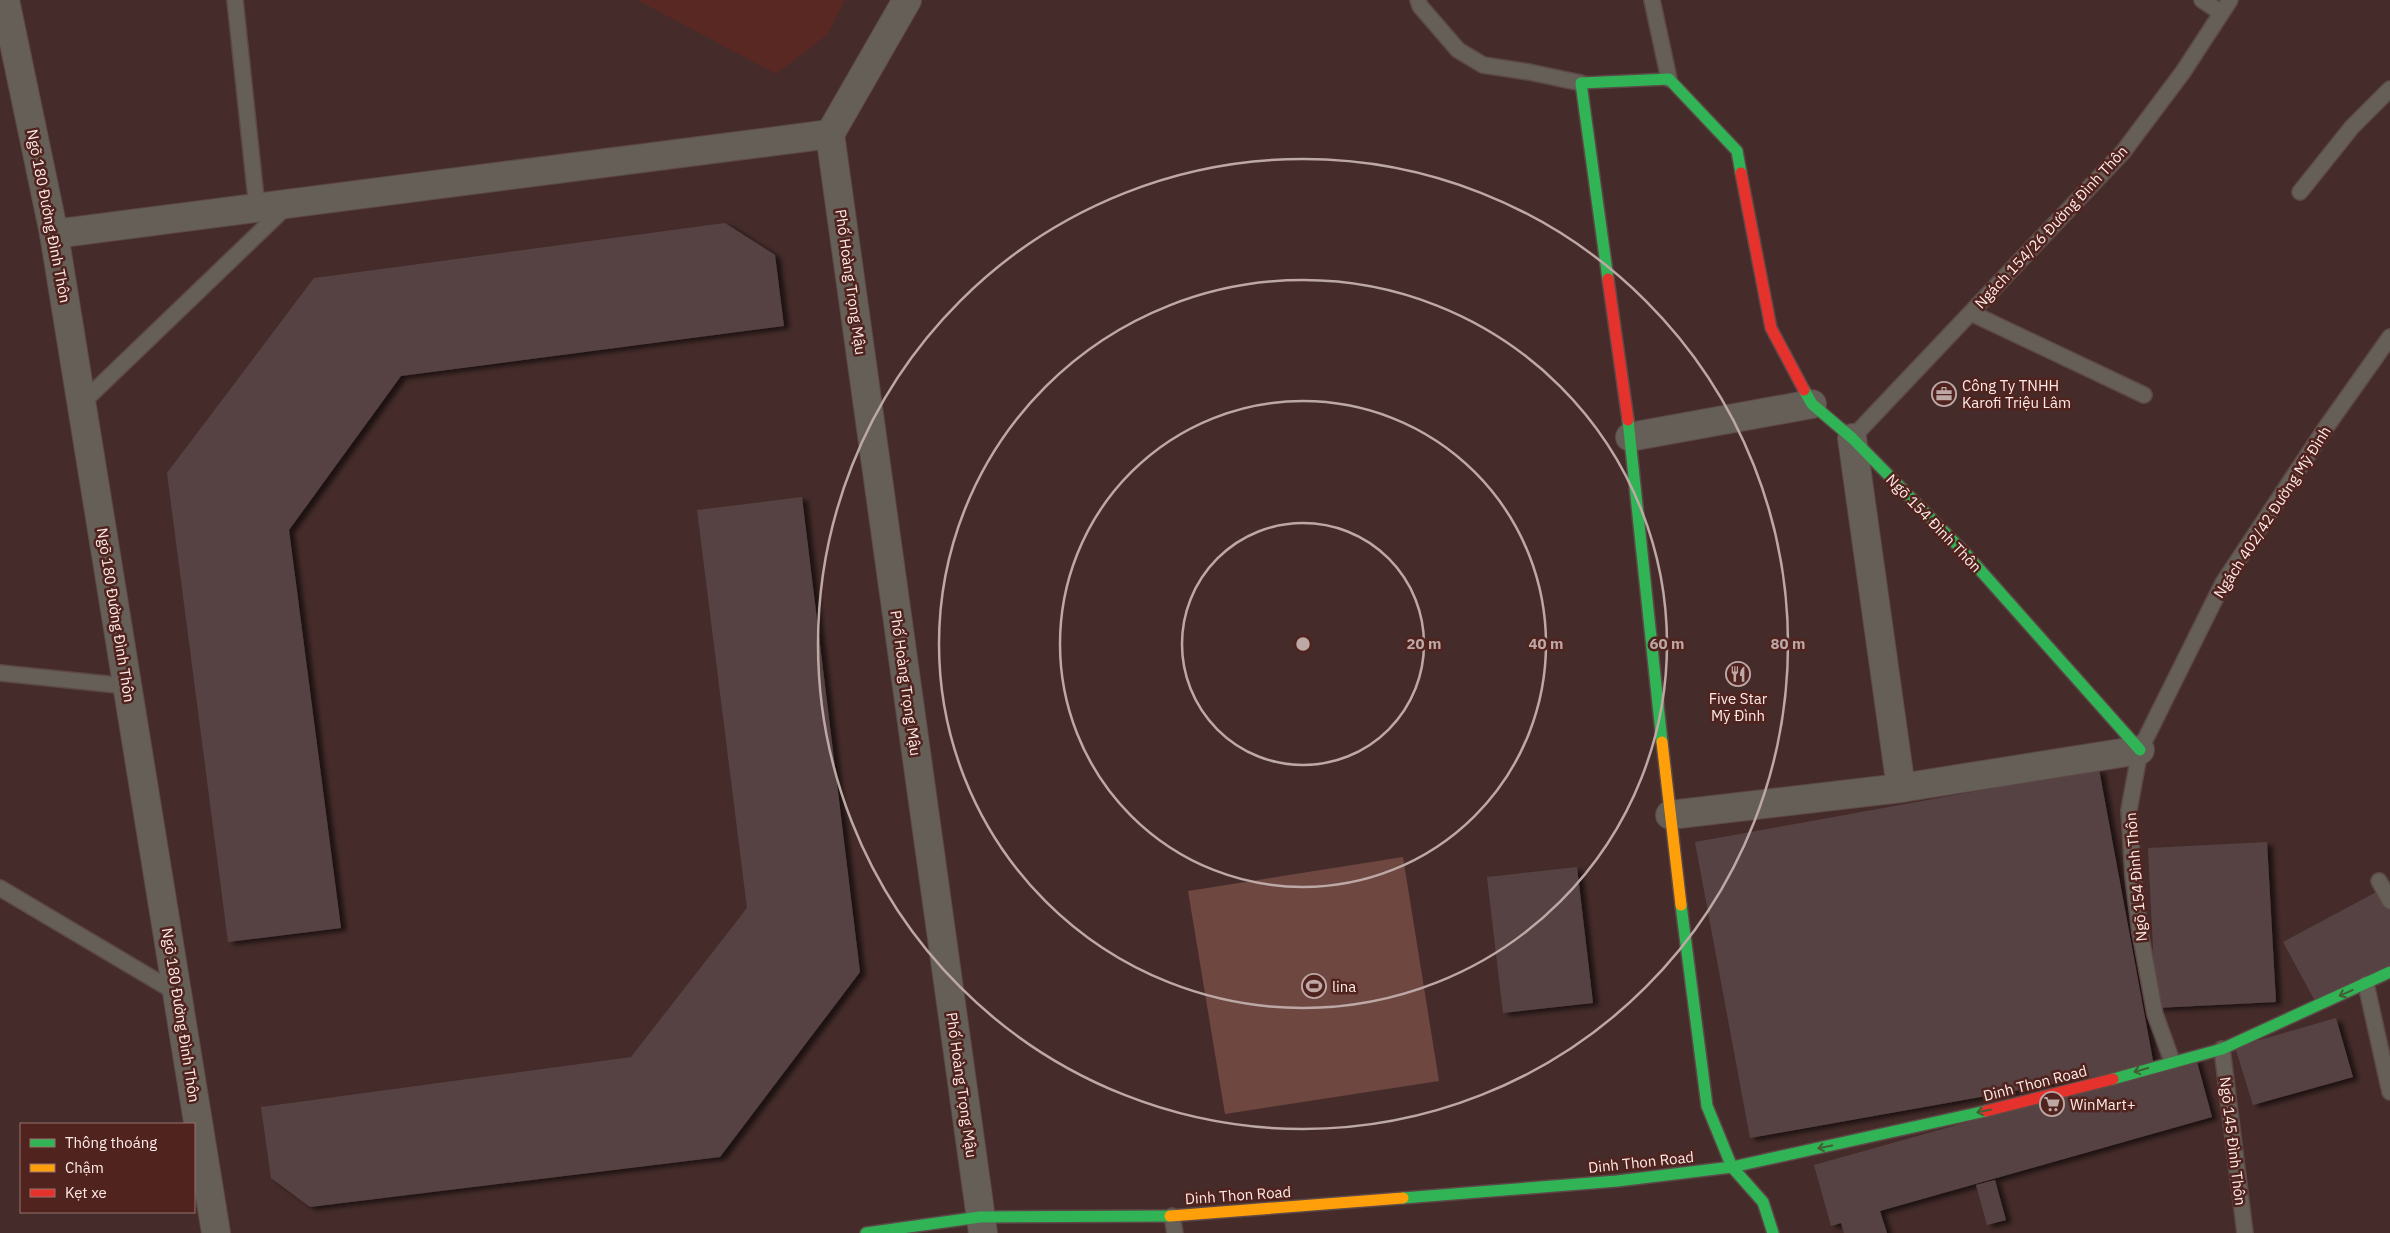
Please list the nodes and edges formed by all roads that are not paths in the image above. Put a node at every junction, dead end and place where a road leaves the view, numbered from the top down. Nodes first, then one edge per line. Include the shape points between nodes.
1 (5, 0) edge
2 (235, 0) edge
3 (907, 0) edge
4 (1418, 0) edge
5 (1652, 0) edge
6 (2202, 0) edge
7 (2230, 0) edge
8 (2220, 12) junction
9 (1669, 79) junction
10 (1581, 83) junction
11 (2390, 88) edge
12 (830, 134) junction
13 (2300, 192) dead end
14 (290, 204) junction
15 (257, 208) junction
16 (54, 234) junction
17 (1971, 313) junction
18 (2390, 337) edge
19 (2144, 395) dead end
20 (82, 403) junction
21 (1812, 404) junction
22 (1630, 437) junction
23 (1852, 438) junction
24 (0, 672) edge
25 (127, 686) junction
26 (2140, 750) junction
27 (1901, 788) junction
28 (1670, 815) junction
29 (2379, 881) dead end
30 (0, 888) edge
31 (2390, 902) edge
32 (2390, 972) edge
33 (2366, 984) junction
34 (177, 993) junction
35 (2222, 1049) junction
36 (2172, 1062) junction
37 (2390, 1092) edge
38 (1732, 1167) junction
39 (1172, 1216) junction
40 (982, 1225) edge
41 (216, 1233) edge
42 (866, 1233) edge
43 (1175, 1233) edge
44 (1773, 1233) edge
45 (2245, 1233) edge

1 - 16 street, Ngõ 180 Đường Đình Thôn
2 - 15 lane
3 - 12 street
4 - 10 lane via 1458,50 1483,65
5 - 9 lane
6 - 8 lane
7 - 8 lane, Ngách 154/26 Đường Đình Thôn
8 - 17 lane, Ngách 154/26 Đường Đình Thôn via 2183,72 2123,152
9 - 10 street
9 - 21 street, Ngõ 154 Đình Thôn via 1737,152 1771,328
10 - 22 street
11 - 13 lane via 2352,128
12 - 14 street
12 - 40 street, Phố Hoàng Trọng Mậu
14 - 15 street
14 - 20 lane
15 - 16 street
16 - 20 street, Ngõ 180 Đường Đình Thôn
17 - 19 lane
17 - 23 lane, Ngách 154/26 Đường Đình Thôn
18 - 26 lane, Ngách 402/42 Đường Mỹ Đình via 2223,583
20 - 25 street, Ngõ 180 Đường Đình Thôn
21 - 22 street
21 - 23 street, Ngõ 154 Đình Thôn
22 - 28 street
23 - 26 street, Ngõ 154 Đình Thôn via 1965,553
23 - 27 street
24 - 25 lane
25 - 34 street, Ngõ 180 Đường Đình Thôn
26 - 27 street
26 - 36 lane, Ngõ 154 Đình Thôn via 2129,810 2133,876 2155,1014
27 - 28 street
28 - 38 street via 1707,1106
29 - 31 lane
30 - 34 lane
32 - 33 street, Dinh Thon Road
33 -> 35 street, Dinh Thon Road
33 - 37 lane
34 - 41 street, Ngõ 180 Đường Đình Thôn
35 - 36 street, Dinh Thon Road
35 - 45 lane, Ngõ 145 Đình Thôn
36 -> 38 street, Dinh Thon Road via 2040,1099
38 - 39 street, Dinh Thon Road via 1618,1181
38 - 44 street via 1763,1202
39 - 40 street, Dinh Thon Road
39 - 43 lane
40 - 42 street, Dinh Thon Road

